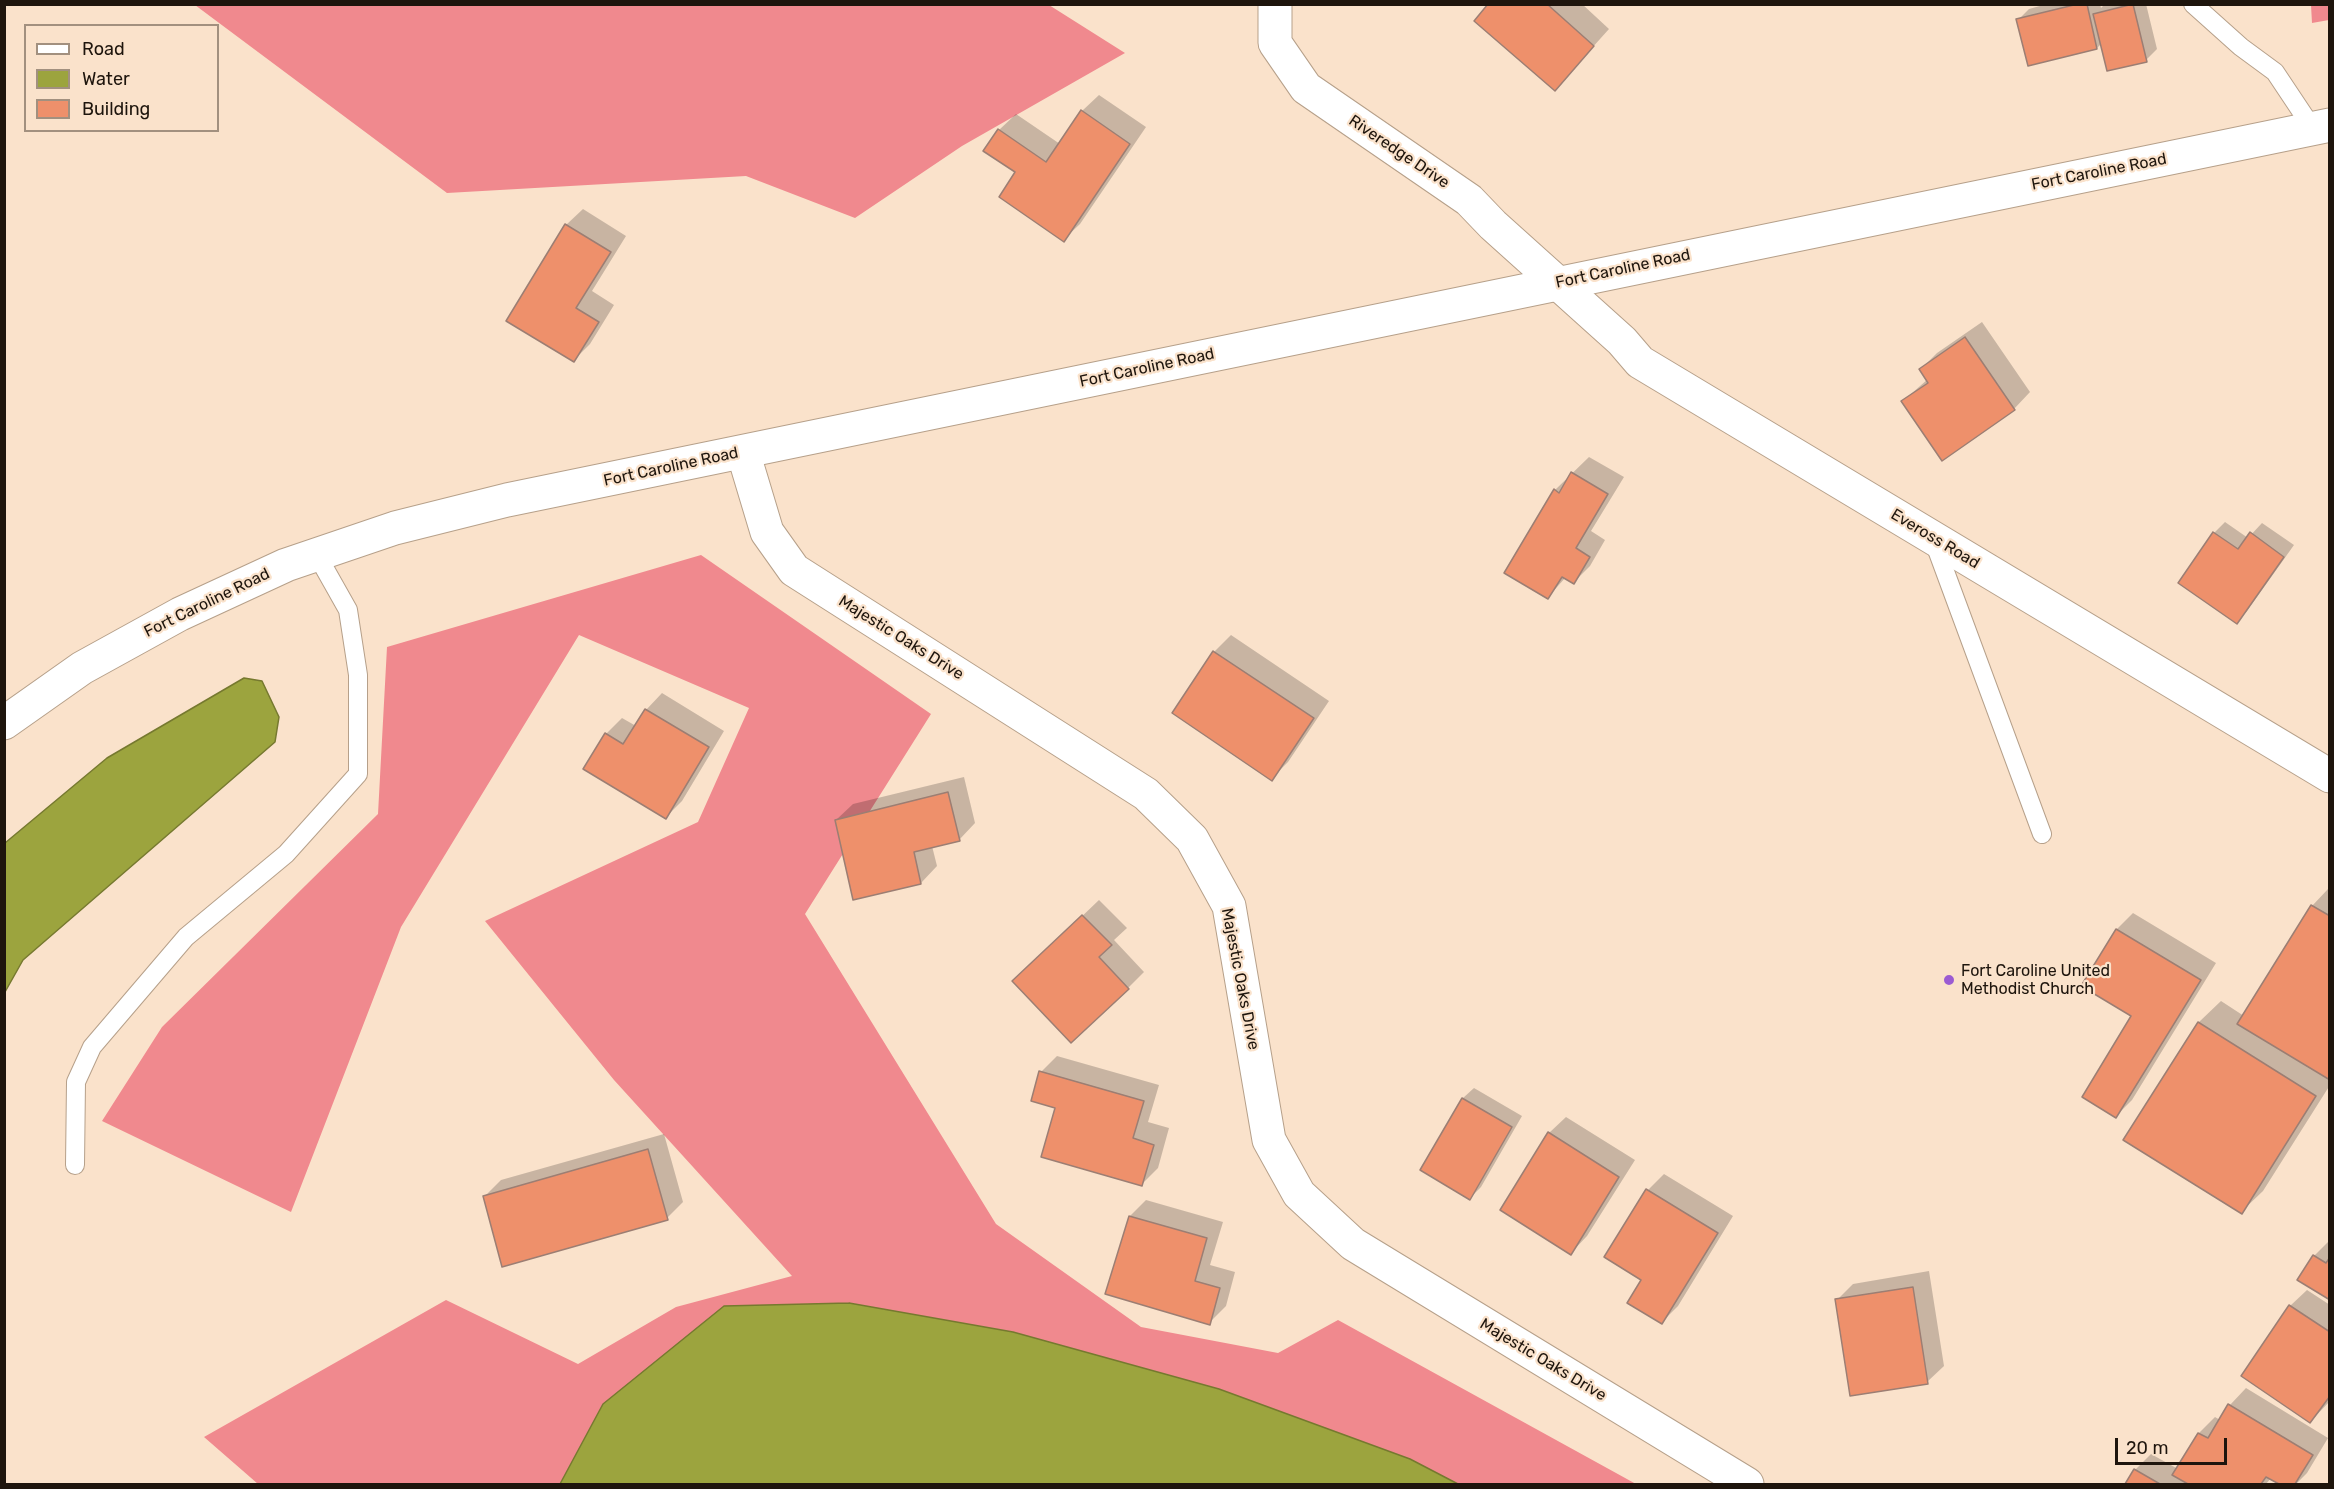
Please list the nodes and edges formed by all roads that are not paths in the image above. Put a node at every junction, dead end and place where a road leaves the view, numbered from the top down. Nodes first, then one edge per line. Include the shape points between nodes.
1 (1275, 4) edge
2 (2193, 4) edge
3 (2321, 127) edge
4 (1557, 283) junction
5 (743, 452) junction
6 (1933, 538) junction
7 (317, 555) junction
8 (4, 723) edge
9 (2330, 776) edge
10 (2042, 834) dead end
11 (75, 1165) dead end
12 (1748, 1485) edge

1 - 4 street, Riveredge Drive via 1275,43 1306,88 1470,200
2 - 3 lane via 2275,72
3 - 4 street, Fort Caroline Road
4 - 5 street, Fort Caroline Road
4 - 6 street, Eveross Road via 1640,362
5 - 7 street, Fort Caroline Road via 507,500 395,528
5 - 12 street, Majestic Oaks Drive via 767,532 794,570 1146,794 1192,839 1229,906 1269,1140 1299,1194 1353,1244
6 - 9 street, Eveross Road
6 - 10 lane
7 - 8 street, Fort Caroline Road via 286,565 180,614 82,668
7 - 11 lane via 348,610 358,675 358,774 286,854 186,937 92,1047 76,1082

